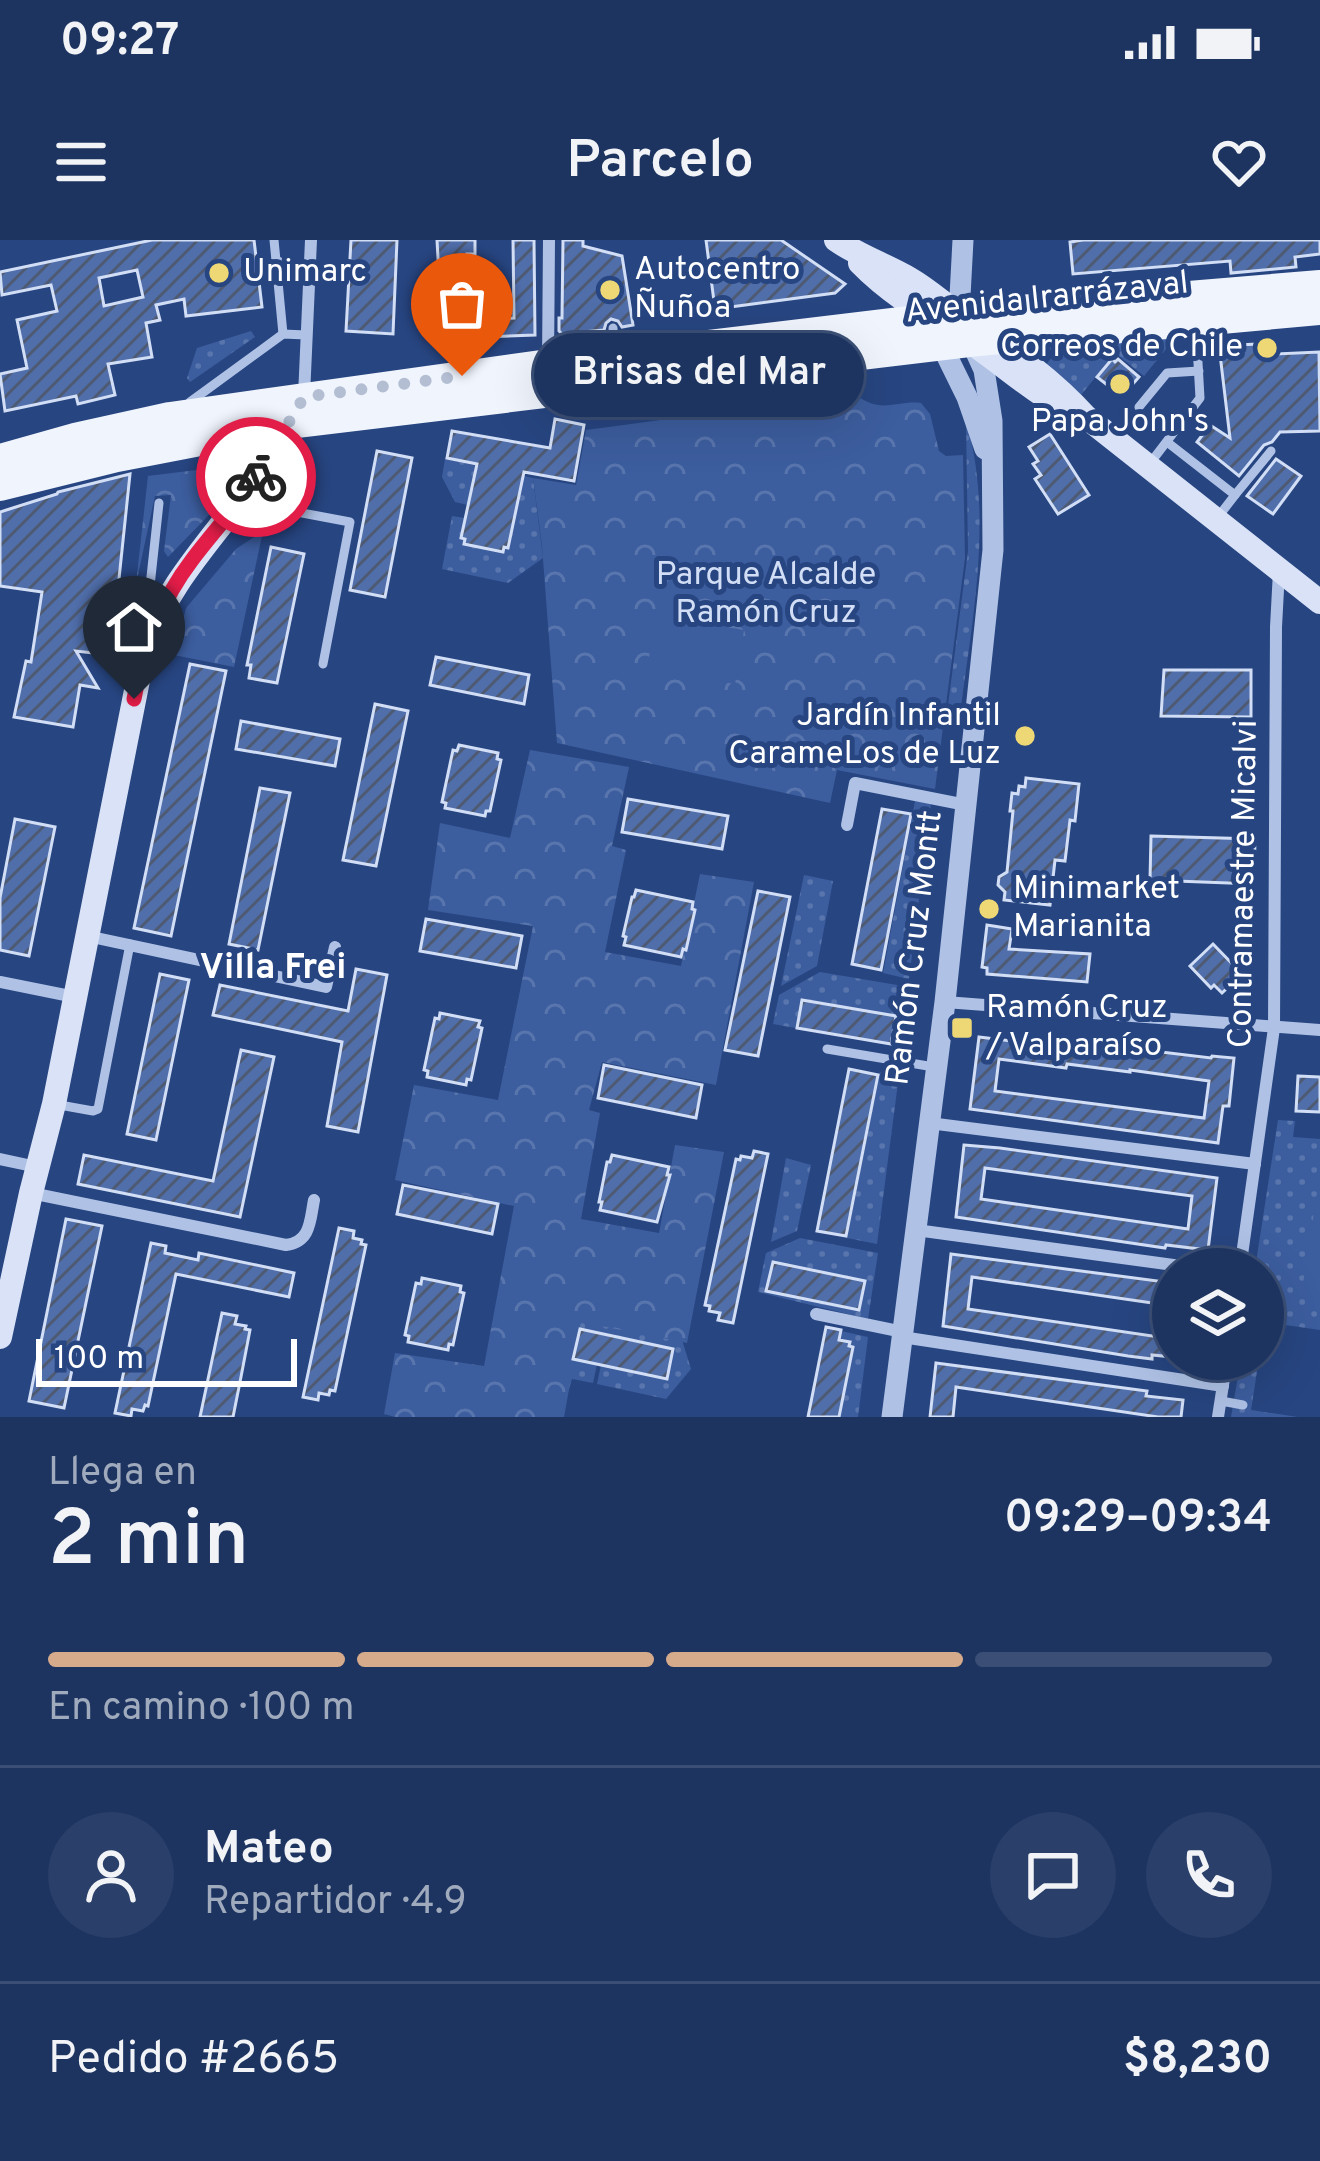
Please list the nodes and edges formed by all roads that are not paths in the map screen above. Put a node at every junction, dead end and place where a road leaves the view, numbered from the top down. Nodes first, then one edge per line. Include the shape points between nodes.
1 (274, 240) edge
2 (311, 240) edge
3 (550, 240) edge
4 (962, 240) edge
5 (844, 246) edge
6 (275, 260) junction
7 (309, 276) junction
8 (1320, 285) edge
9 (1320, 310) edge
10 (1196, 321) junction
11 (959, 332) junction
12 (283, 334) junction
13 (307, 335) junction
14 (548, 364) junction
15 (1199, 371) junction
16 (1139, 406) dead end
17 (296, 411) junction
18 (170, 417) junction
19 (214, 438) junction
20 (1167, 442) junction
21 (1271, 451) dead end
22 (0, 458) edge
23 (1148, 466) junction
24 (0, 486) edge
25 (244, 495) junction
26 (1235, 495) junction
27 (159, 503) dead end
28 (1216, 520) junction
29 (1279, 569) junction
30 (1320, 602) edge
31 (154, 624) junction
32 (323, 664) dead end
33 (966, 805) junction
34 (847, 825) dead end
35 (87, 936) junction
36 (130, 944) junction
37 (335, 946) dead end
38 (0, 982) edge
39 (75, 997) junction
40 (945, 1002) junction
41 (1274, 1028) junction
42 (1320, 1030) edge
43 (827, 1049) dead end
44 (936, 1068) junction
45 (54, 1104) junction
46 (929, 1123) junction
47 (0, 1159) edge
48 (1255, 1164) junction
49 (37, 1167) junction
50 (31, 1193) junction
51 (314, 1200) dead end
52 (916, 1230) junction
53 (1243, 1248) edge
54 (1152, 1262) edge
55 (816, 1314) dead end
56 (902, 1335) junction
57 (0, 1336) edge
58 (1224, 1380) edge
59 (1222, 1394) junction
60 (1243, 1405) dead end
61 (892, 1417) edge
62 (1218, 1417) edge

1 - 6 lane
2 - 7 street
3 - 14 street
4 - 11 street
5 - 11 main road via 916,282
6 - 7 lane
6 - 12 lane
7 - 13 street
8 - 11 main road, Avenida Irarrázaval
9 - 10 main road, Avenida Irarrázaval
10 - 11 main road, Avenida Irarrázaval
10 - 15 lane
11 - 14 main road, Avenida Irarrázaval via 614,342
11 - 17 main road, Avenida Irarrázaval
11 - 23 main road via 1043,376
11 - 33 street, Ramón Cruz Montt via 992,485 991,579
12 - 13 lane
12 - 18 lane
13 - 17 street
14 - 17 main road, Avenida Irarrázaval
15 - 16 lane via 1162,375
15 - 20 lane via 1201,398
17 - 18 main road, Avenida Irarrázaval
17 - 19 main road, Avenida Irarrázaval
17 - 25 main road
18 - 22 main road, Avenida Irarrázaval
19 - 24 main road, Avenida Irarrázaval
19 - 25 main road via 238,452 248,473
20 - 23 lane
20 - 26 lane
21 - 26 lane
23 - 28 main road
25 - 31 main road via 188,564
25 - 32 lane via 350,522
26 - 28 lane
27 - 31 lane
28 - 29 main road
29 - 30 main road
29 - 41 street, Contramaestre Micalvi
31 - 35 main road
33 - 34 street via 855,783
33 - 40 street, Ramón Cruz Montt
35 - 36 street
35 - 39 main road
36 - 37 street via 326,987
36 - 45 lane via 98,1108
38 - 39 street
39 - 45 main road
40 - 41 street
40 - 44 street, Ramón Cruz Montt
41 - 42 street
41 - 48 street, Contramaestre Micalvi
43 - 44 lane
44 - 46 street, Ramón Cruz Montt
45 - 49 main road
46 - 48 street
46 - 52 street, Ramón Cruz Montt
47 - 49 street
48 - 53 street, Contramaestre Micalvi
49 - 50 main road
50 - 51 street via 286,1245 305,1237
50 - 57 main road
52 - 54 street
52 - 56 street, Ramón Cruz Montt
55 - 56 street
56 - 59 street
56 - 61 street, Ramón Cruz Montt
58 - 59 street
59 - 60 lane
59 - 62 street

